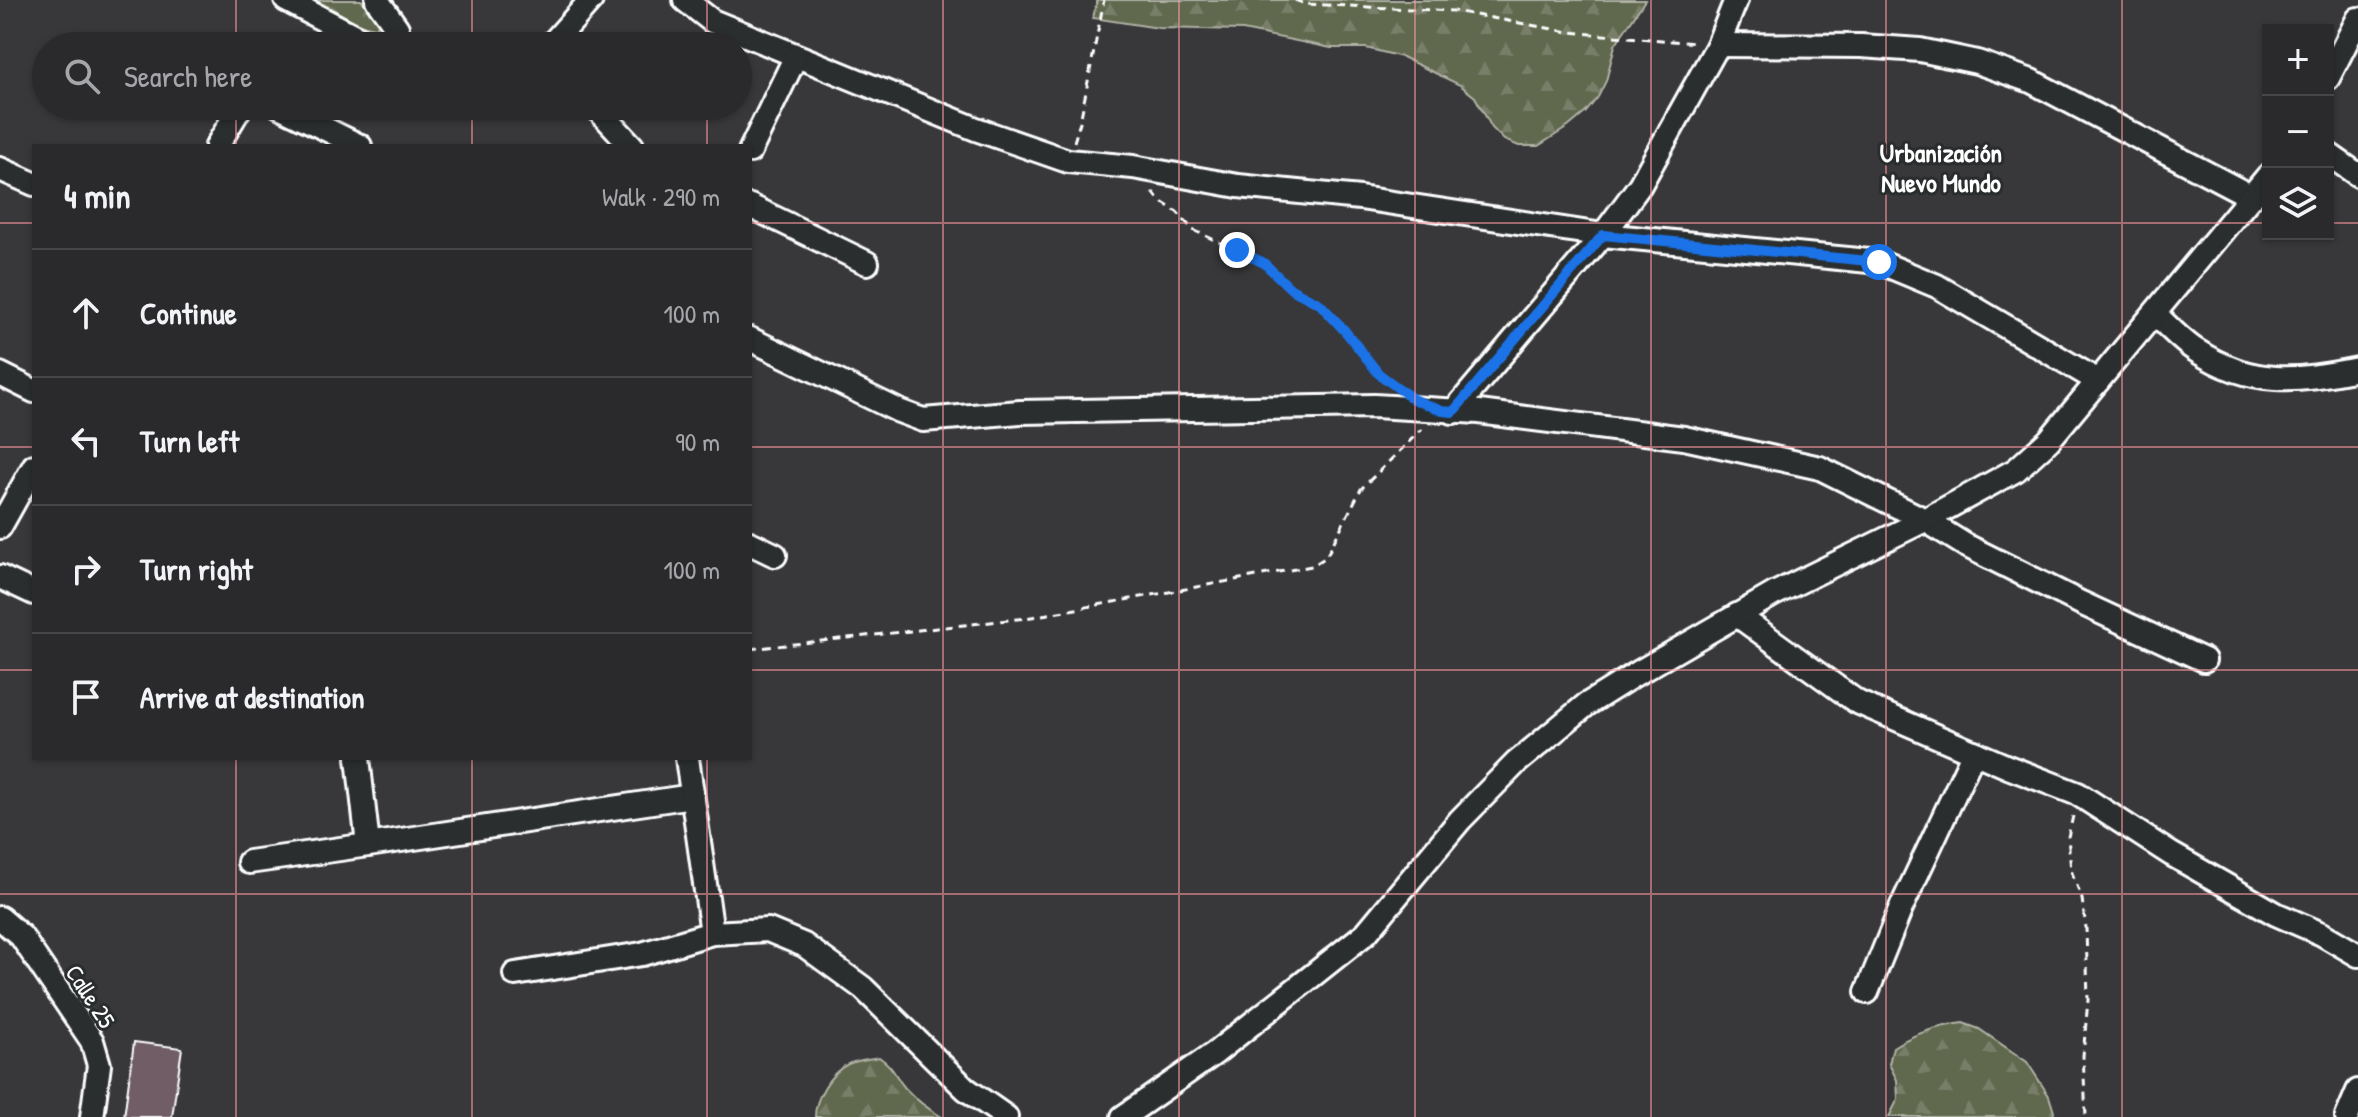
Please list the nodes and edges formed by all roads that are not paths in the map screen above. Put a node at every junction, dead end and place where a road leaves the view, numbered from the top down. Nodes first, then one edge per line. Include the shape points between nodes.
1 (286, 0) edge
2 (377, 0) edge
3 (591, 0) edge
4 (685, 0) edge
5 (1736, 0) edge
6 (2358, 19) edge
7 (347, 32) edge
8 (395, 32) edge
9 (562, 32) edge
10 (738, 32) edge
11 (752, 38) edge
12 (1718, 45) junction
13 (796, 56) junction
14 (2334, 66) edge
15 (233, 120) edge
16 (307, 120) edge
17 (608, 120) edge
18 (218, 144) edge
19 (356, 144) edge
20 (630, 144) edge
21 (752, 147) edge
22 (2334, 158) edge
23 (0, 169) edge
24 (2358, 175) edge
25 (32, 183) edge
26 (2262, 184) edge
27 (2252, 197) junction
28 (752, 207) edge
29 (1603, 235) junction
30 (867, 263) dead end
31 (2155, 314) junction
32 (752, 340) edge
33 (2358, 369) edge
34 (0, 374) edge
35 (2098, 381) junction
36 (32, 390) edge
37 (1448, 412) junction
38 (32, 470) edge
39 (1925, 520) junction
40 (0, 527) edge
41 (752, 544) edge
42 (775, 555) dead end
43 (0, 577) edge
44 (32, 592) edge
45 (1737, 615) junction
46 (2204, 660) dead end
47 (1974, 752) junction
48 (358, 760) edge
49 (687, 760) edge
50 (692, 796) junction
51 (368, 845) junction
52 (249, 862) dead end
53 (0, 918) edge
54 (712, 933) junction
55 (2358, 955) edge
56 (515, 974) dead end
57 (1867, 992) dead end
58 (2358, 1091) edge
59 (92, 1117) edge
60 (1006, 1117) edge
61 (1123, 1117) edge
62 (2347, 1117) edge

1 - 7 street
2 - 8 street
3 - 9 street
4 - 10 street via 712,21
5 - 12 street
6 - 14 street
11 - 13 street
12 - 27 street via 1861,46 1920,50 1977,62 2031,81
12 - 29 street via 1640,185
13 - 21 street
13 - 29 street via 1068,161
15 - 18 street
16 - 19 street
17 - 20 street
22 - 24 street
23 - 25 street
26 - 27 street
27 - 31 street
28 - 30 street
29 - 35 street via 1879,262 1937,286
29 - 37 street
31 - 33 street via 2195,351 2256,377 2308,379
31 - 35 street
32 - 37 street via 923,420 1020,412 1374,406
34 - 36 street
35 - 39 street via 2016,470
37 - 39 street via 1684,438 1782,459 1820,468
38 - 40 street
39 - 45 street
39 - 46 street via 1965,545
41 - 42 street
43 - 44 street
45 - 47 street via 1857,702
45 - 61 street via 1586,705 1504,774 1366,933 1215,1053
47 - 55 street via 2078,794 2171,854
47 - 57 street
48 - 51 street
49 - 50 street
50 - 51 street
50 - 54 street
51 - 52 street
53 - 59 street, Calle 25 via 21,936 92,1041 99,1065
54 - 56 street via 642,954
54 - 60 street via 768,930 804,945 863,988 966,1089
58 - 62 street

